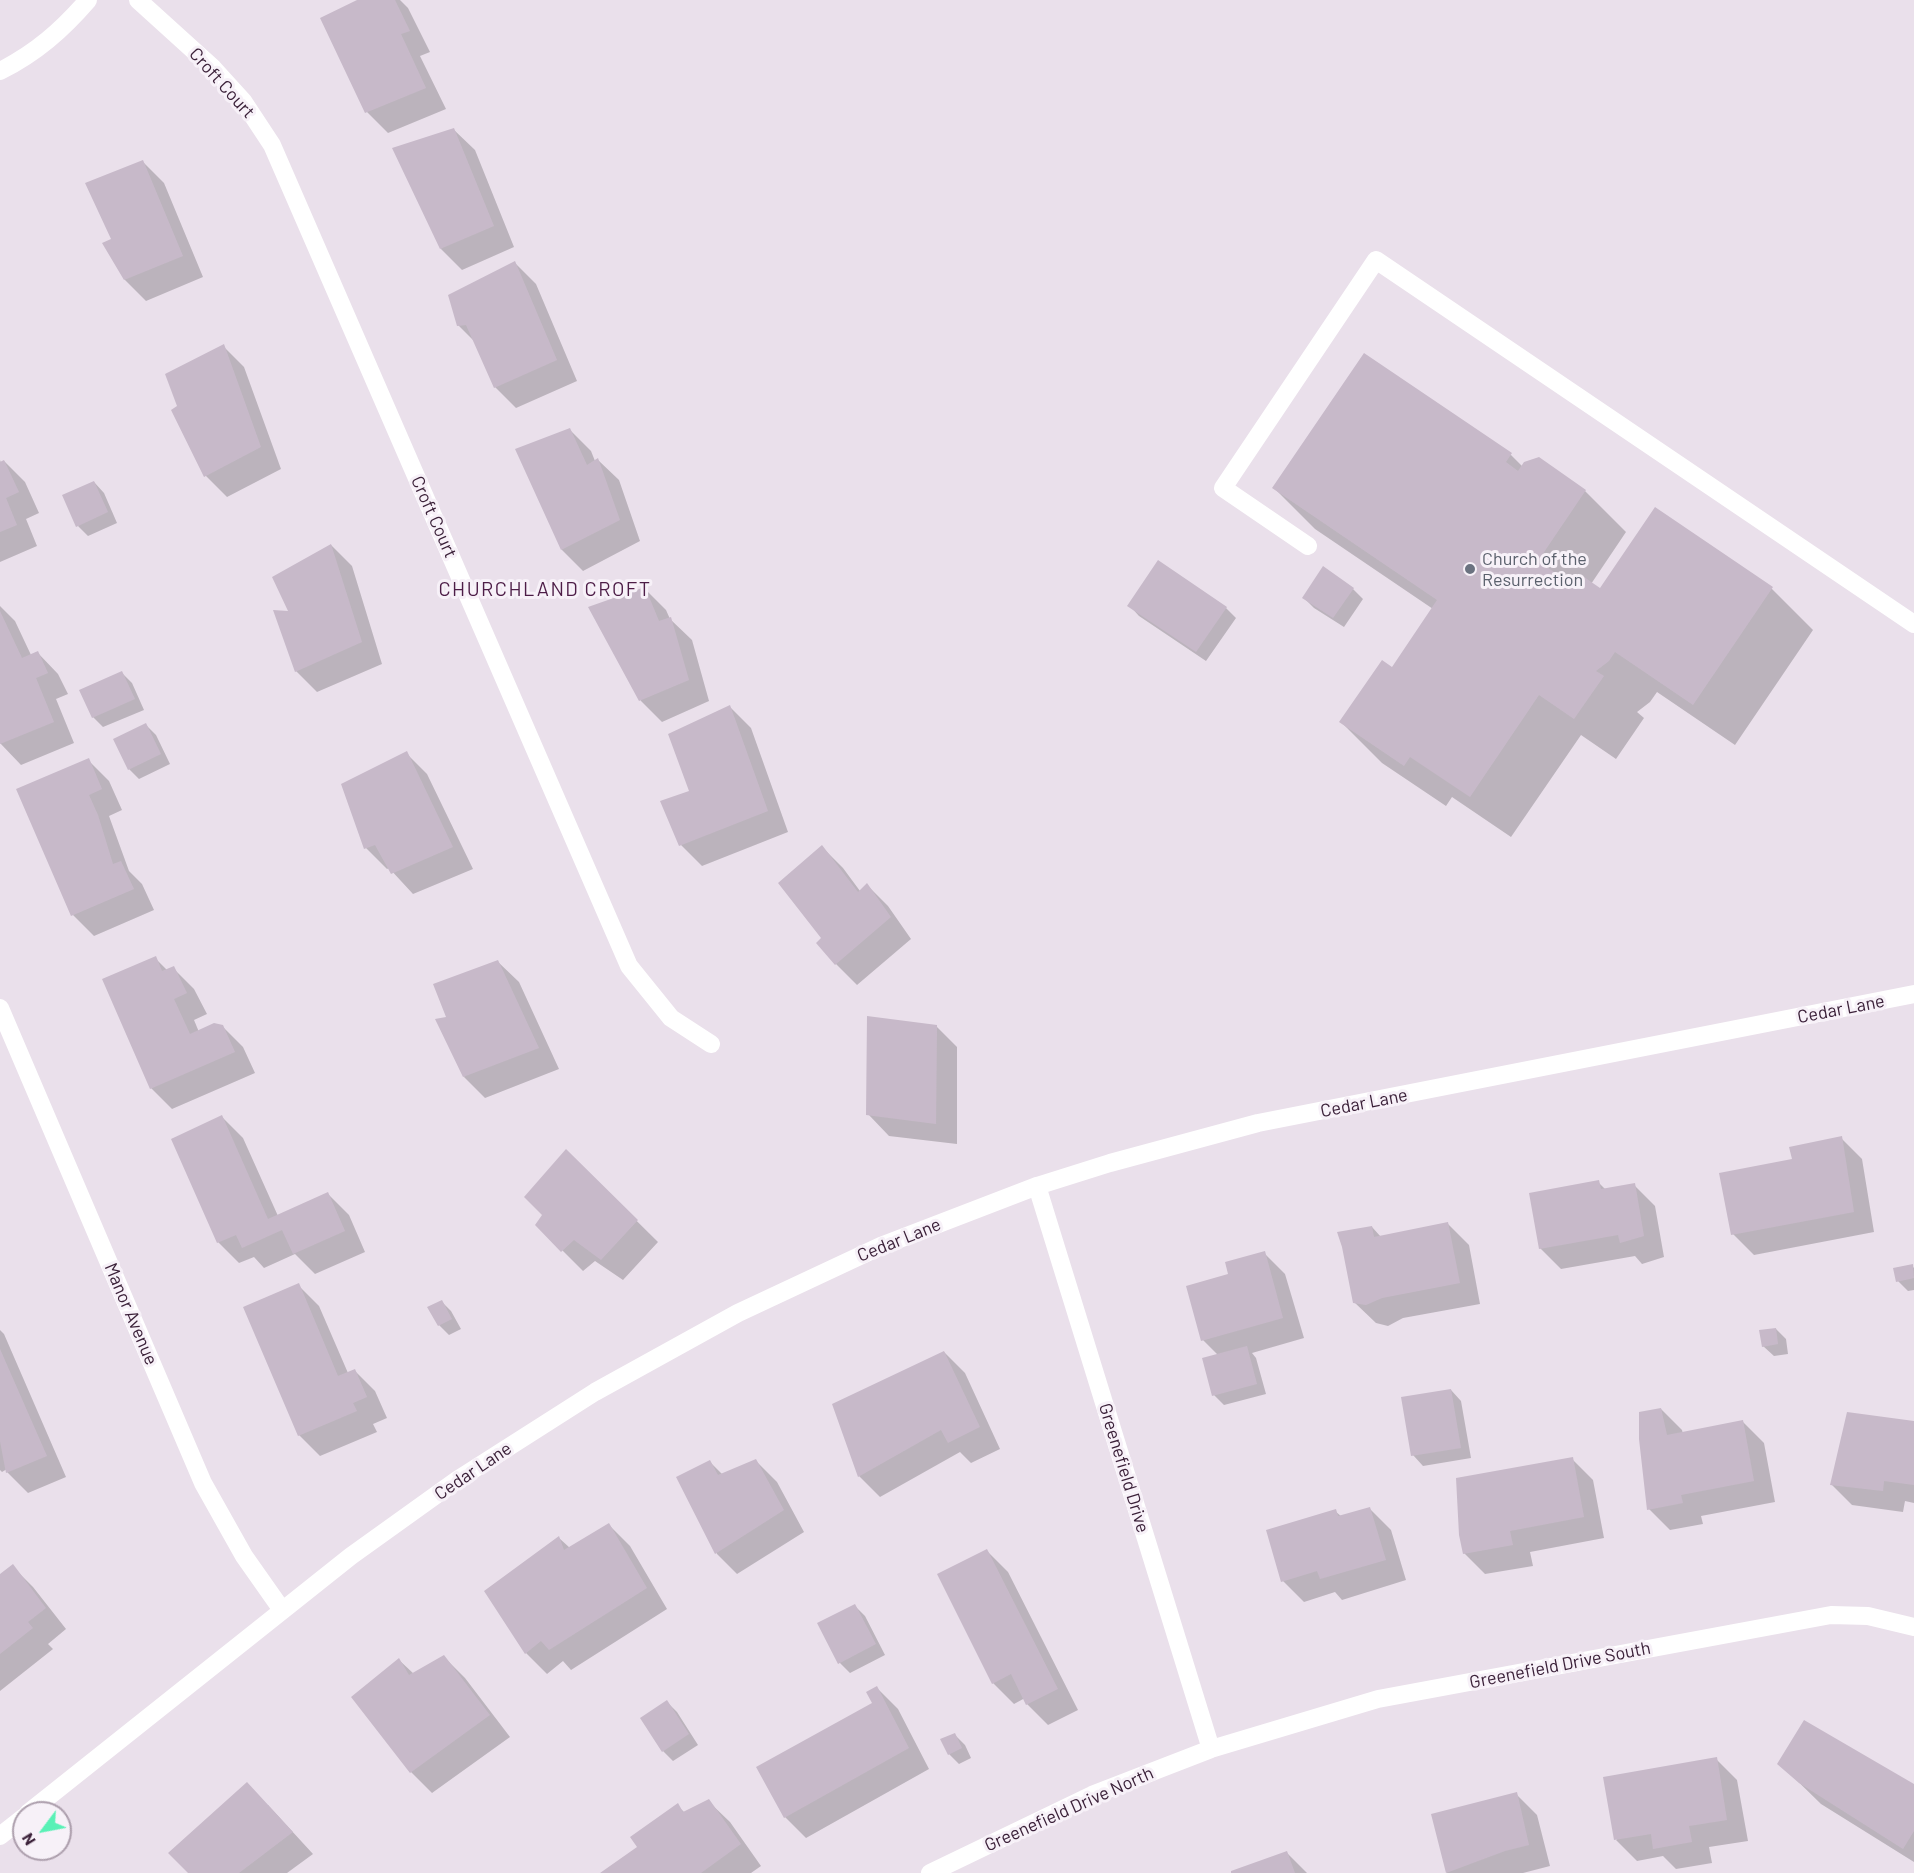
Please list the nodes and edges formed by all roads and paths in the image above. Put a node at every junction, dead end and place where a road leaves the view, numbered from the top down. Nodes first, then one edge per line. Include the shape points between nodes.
1 (88, 0) edge
2 (138, 0) edge
3 (0, 71) edge
4 (1308, 546) dead end
5 (1914, 624) edge
6 (1914, 994) edge
7 (0, 1008) edge
8 (711, 1044) dead end
9 (1037, 1186) junction
10 (282, 1610) junction
11 (1914, 1628) edge
12 (1211, 1749) junction
13 (43, 1801) edge
14 (12, 1826) edge
15 (0, 1836) edge
16 (930, 1873) edge

1 - 3 street via 70,21 26,58
2 - 8 street, Croft Court via 213,68 243,101 272,145 629,966 671,1018
4 - 5 street via 1223,488 1376,260
6 - 9 street, Cedar Lane via 1258,1123
7 - 10 street, Manor Avenue via 203,1483 243,1556
9 - 10 street, Cedar Lane via 871,1251 738,1313 595,1392 457,1480
9 - 12 street, Greenefield Drive
10 - 13 street, Cedar Lane
11 - 12 street, Greenefield Drive South via 1868,1616 1831,1615 1378,1699
12 - 16 street, Greenefield Drive North via 1092,1795
14 - 15 street

